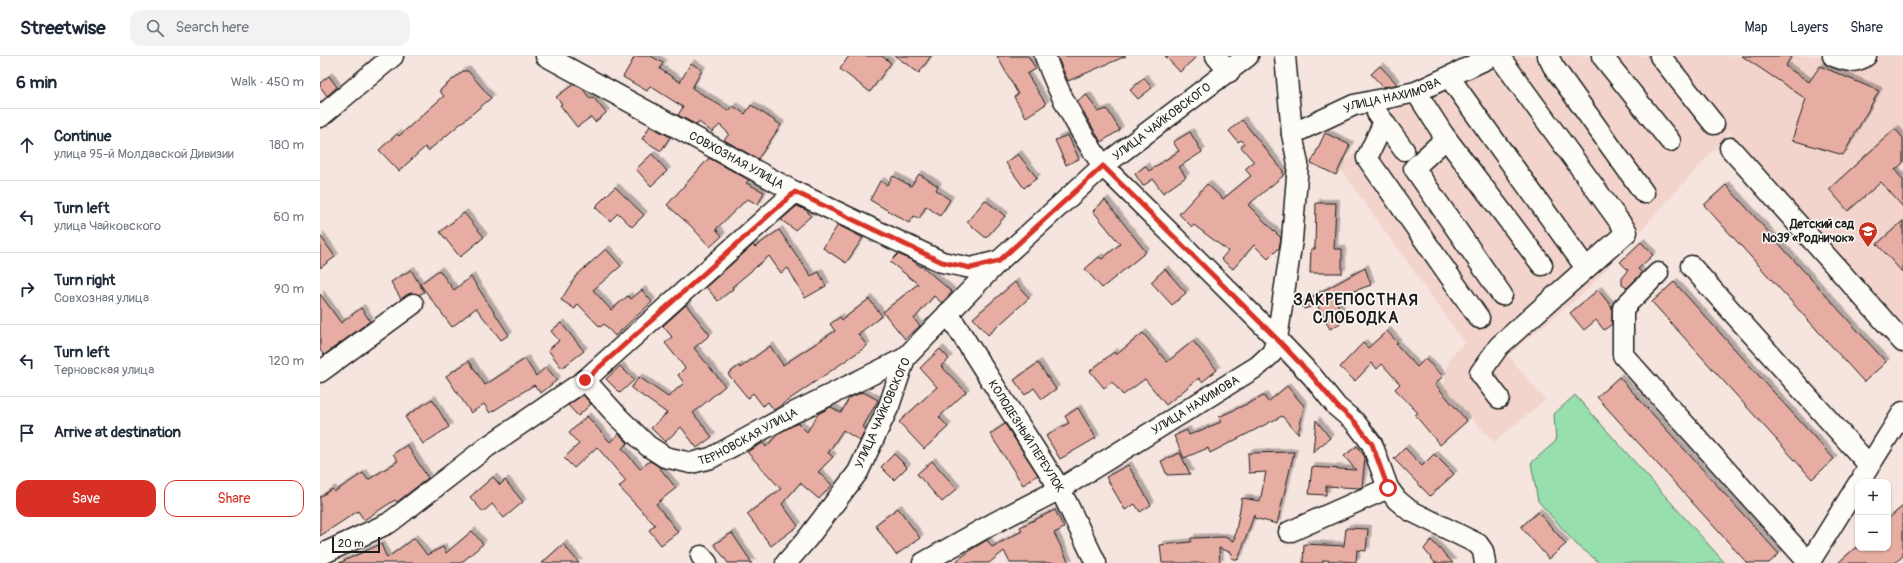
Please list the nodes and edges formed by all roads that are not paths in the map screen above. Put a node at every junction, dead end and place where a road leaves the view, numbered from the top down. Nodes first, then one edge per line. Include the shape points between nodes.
1 (393, 56) edge
2 (546, 56) edge
3 (1044, 56) edge
4 (1216, 56) edge
5 (1248, 56) edge
6 (1285, 56) edge
7 (1493, 56) edge
8 (1499, 56) edge
9 (1548, 56) edge
10 (1602, 56) edge
11 (1660, 56) edge
12 (1833, 56) edge
13 (1866, 56) edge
14 (1229, 72) junction
15 (1449, 77) junction
16 (1416, 92) junction
17 (1369, 102) junction
18 (320, 117) edge
19 (1384, 122) junction
20 (1714, 124) dead end
21 (1292, 134) junction
22 (1443, 134) junction
23 (1670, 141) dead end
24 (1730, 148) dead end
25 (1404, 150) dead end
26 (1103, 166) junction
27 (795, 192) junction
28 (1644, 193) dead end
29 (999, 261) junction
30 (1542, 265) dead end
31 (1691, 266) dead end
32 (1586, 268) junction
33 (1658, 273) dead end
34 (1502, 295) dead end
35 (414, 304) dead end
36 (948, 313) junction
37 (1480, 318) dead end
38 (1277, 339) junction
39 (1903, 342) edge
40 (905, 358) junction
41 (320, 372) edge
42 (585, 380) junction
43 (1499, 398) dead end
44 (1903, 413) edge
45 (1869, 465) junction
46 (1861, 479) edge
47 (1388, 488) junction
48 (1060, 489) junction
49 (1855, 489) edge
50 (1289, 532) dead end
51 (320, 555) edge
52 (786, 563) edge
53 (923, 563) edge
54 (1096, 563) edge
55 (1485, 563) edge

1 - 18 street
2 - 27 street, СОВХОЗНАЯ УЛИЦА
3 - 26 street via 1058,92
4 - 14 street
5 - 14 street, УЛИЦА ЧАЙКОВСКОГО
6 - 21 street, УЛИЦА НАХИМОВА
7 - 15 street, УЛИЦА НАХИМОВА
8 - 32 street via 1627,232
9 - 28 street
10 - 23 street
11 - 20 street
12 - 13 street via 1848,62 1858,61
14 - 26 street, УЛИЦА ЧАЙКОВСКОГО
15 - 16 street, УЛИЦА НАХИМОВА
15 - 32 street
16 - 17 street, УЛИЦА НАХИМОВА
16 - 22 street
17 - 19 street
17 - 21 street, УЛИЦА НАХИМОВА via 1354,104
19 - 25 street
19 - 37 street via 1367,158
21 - 38 street, УЛИЦА НАХИМОВА via 1298,164 1292,240
22 - 30 street
22 - 34 street via 1441,144 1414,168
24 - 39 street
26 - 29 street, УЛИЦА ЧАЙКОВСКОГО
26 - 38 street
27 - 29 street, СОВХОЗНАЯ УЛИЦА via 942,262 971,268
27 - 42 street
29 - 36 street, УЛИЦА ЧАЙКОВСКОГО
31 - 45 street
32 - 43 street via 1500,346 1480,373
33 - 49 street via 1623,308 1623,355 1809,563
35 - 41 street
36 - 40 street, УЛИЦА ЧАЙКОВСКОГО
36 - 48 street, КОЛОДЕЗНЫЙ ПЕРЕУЛОК
38 - 47 street via 1337,406 1355,422 1372,444
38 - 48 street, УЛИЦА НАХИМОВА via 1272,353 1258,366
40 - 42 street, ТЕРНОВСКАЯ УЛИЦА via 789,415 711,458 691,463 664,457 648,446
40 - 52 street, УЛИЦА ЧАЙКОВСКОГО via 889,406 858,472
42 - 51 street via 487,447 389,523
44 - 45 street
45 - 46 street
47 - 50 street
47 - 55 street via 1409,510 1478,544 1483,551
48 - 53 street, УЛИЦА НАХИМОВА
48 - 54 street, КОЛОДЕЗНЫЙ ПЕРЕУЛОК

